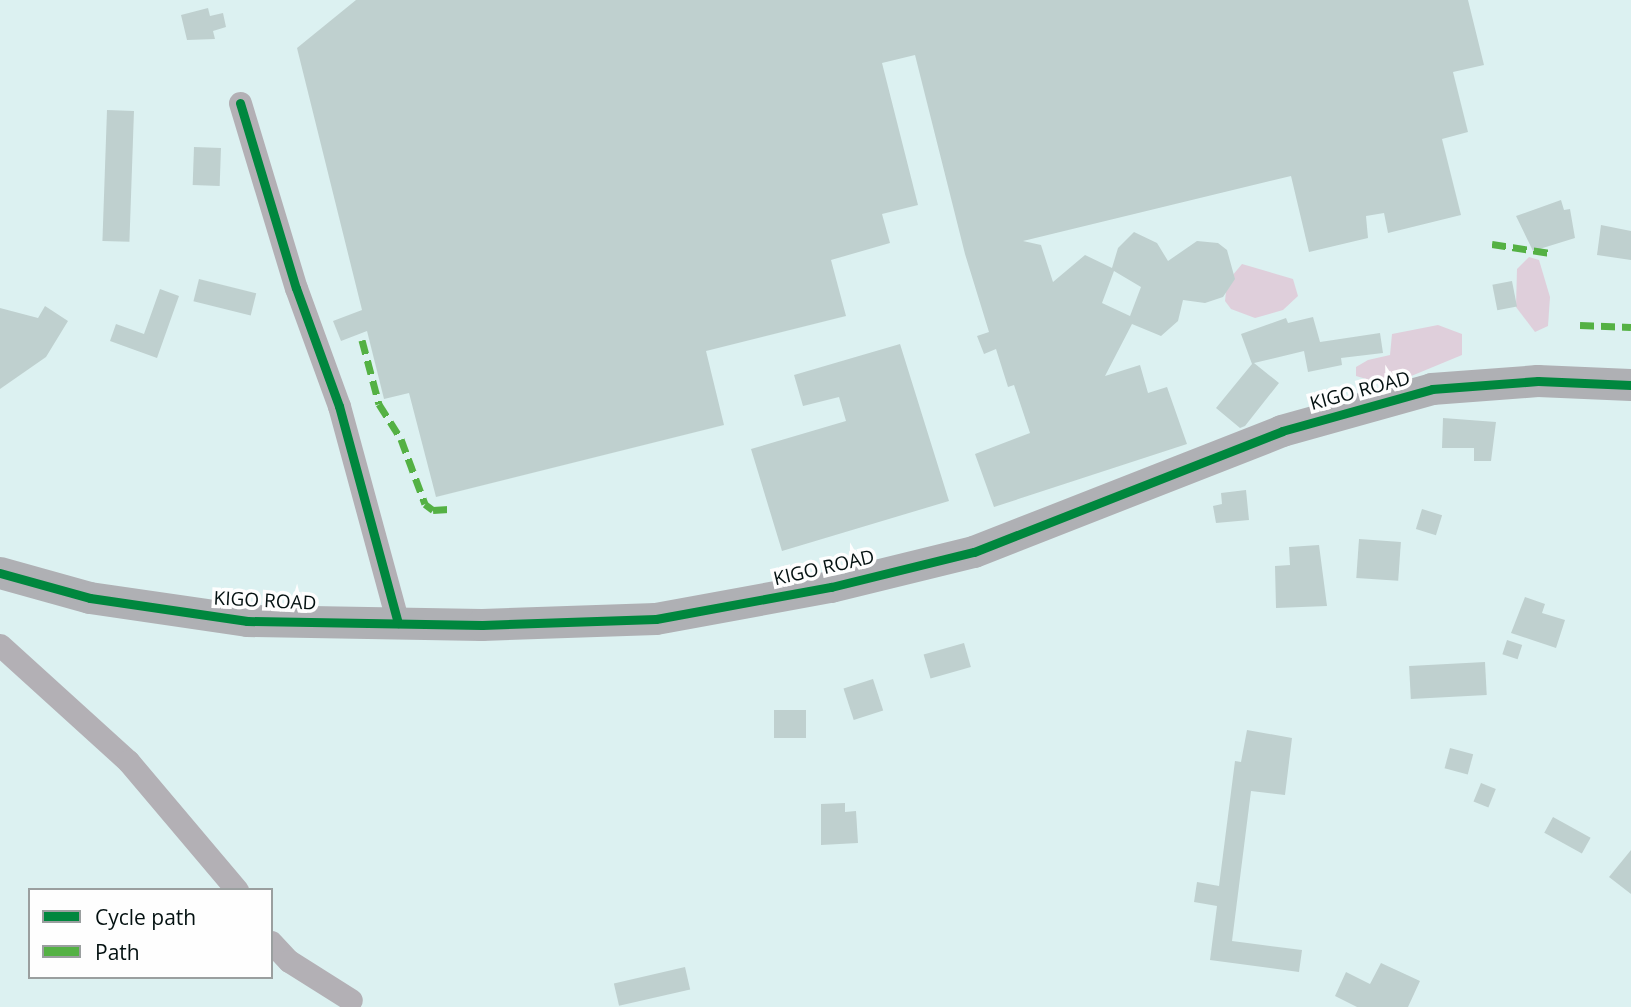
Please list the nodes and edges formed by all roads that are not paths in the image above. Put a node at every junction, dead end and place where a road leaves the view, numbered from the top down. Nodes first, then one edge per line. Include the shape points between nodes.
1 (240, 103) dead end
2 (1631, 385) edge
3 (0, 573) edge
4 (398, 623) junction
5 (0, 645) edge
6 (235, 888) edge
7 (273, 944) edge
8 (351, 1000) dead end

1 - 4 street via 296,288 339,406
2 - 4 street, KIGO ROAD via 1538,381 1432,389 1282,431 974,552 831,587 656,619
3 - 4 street, KIGO ROAD via 154,610 247,621
5 - 6 street via 128,761
7 - 8 street via 289,961

